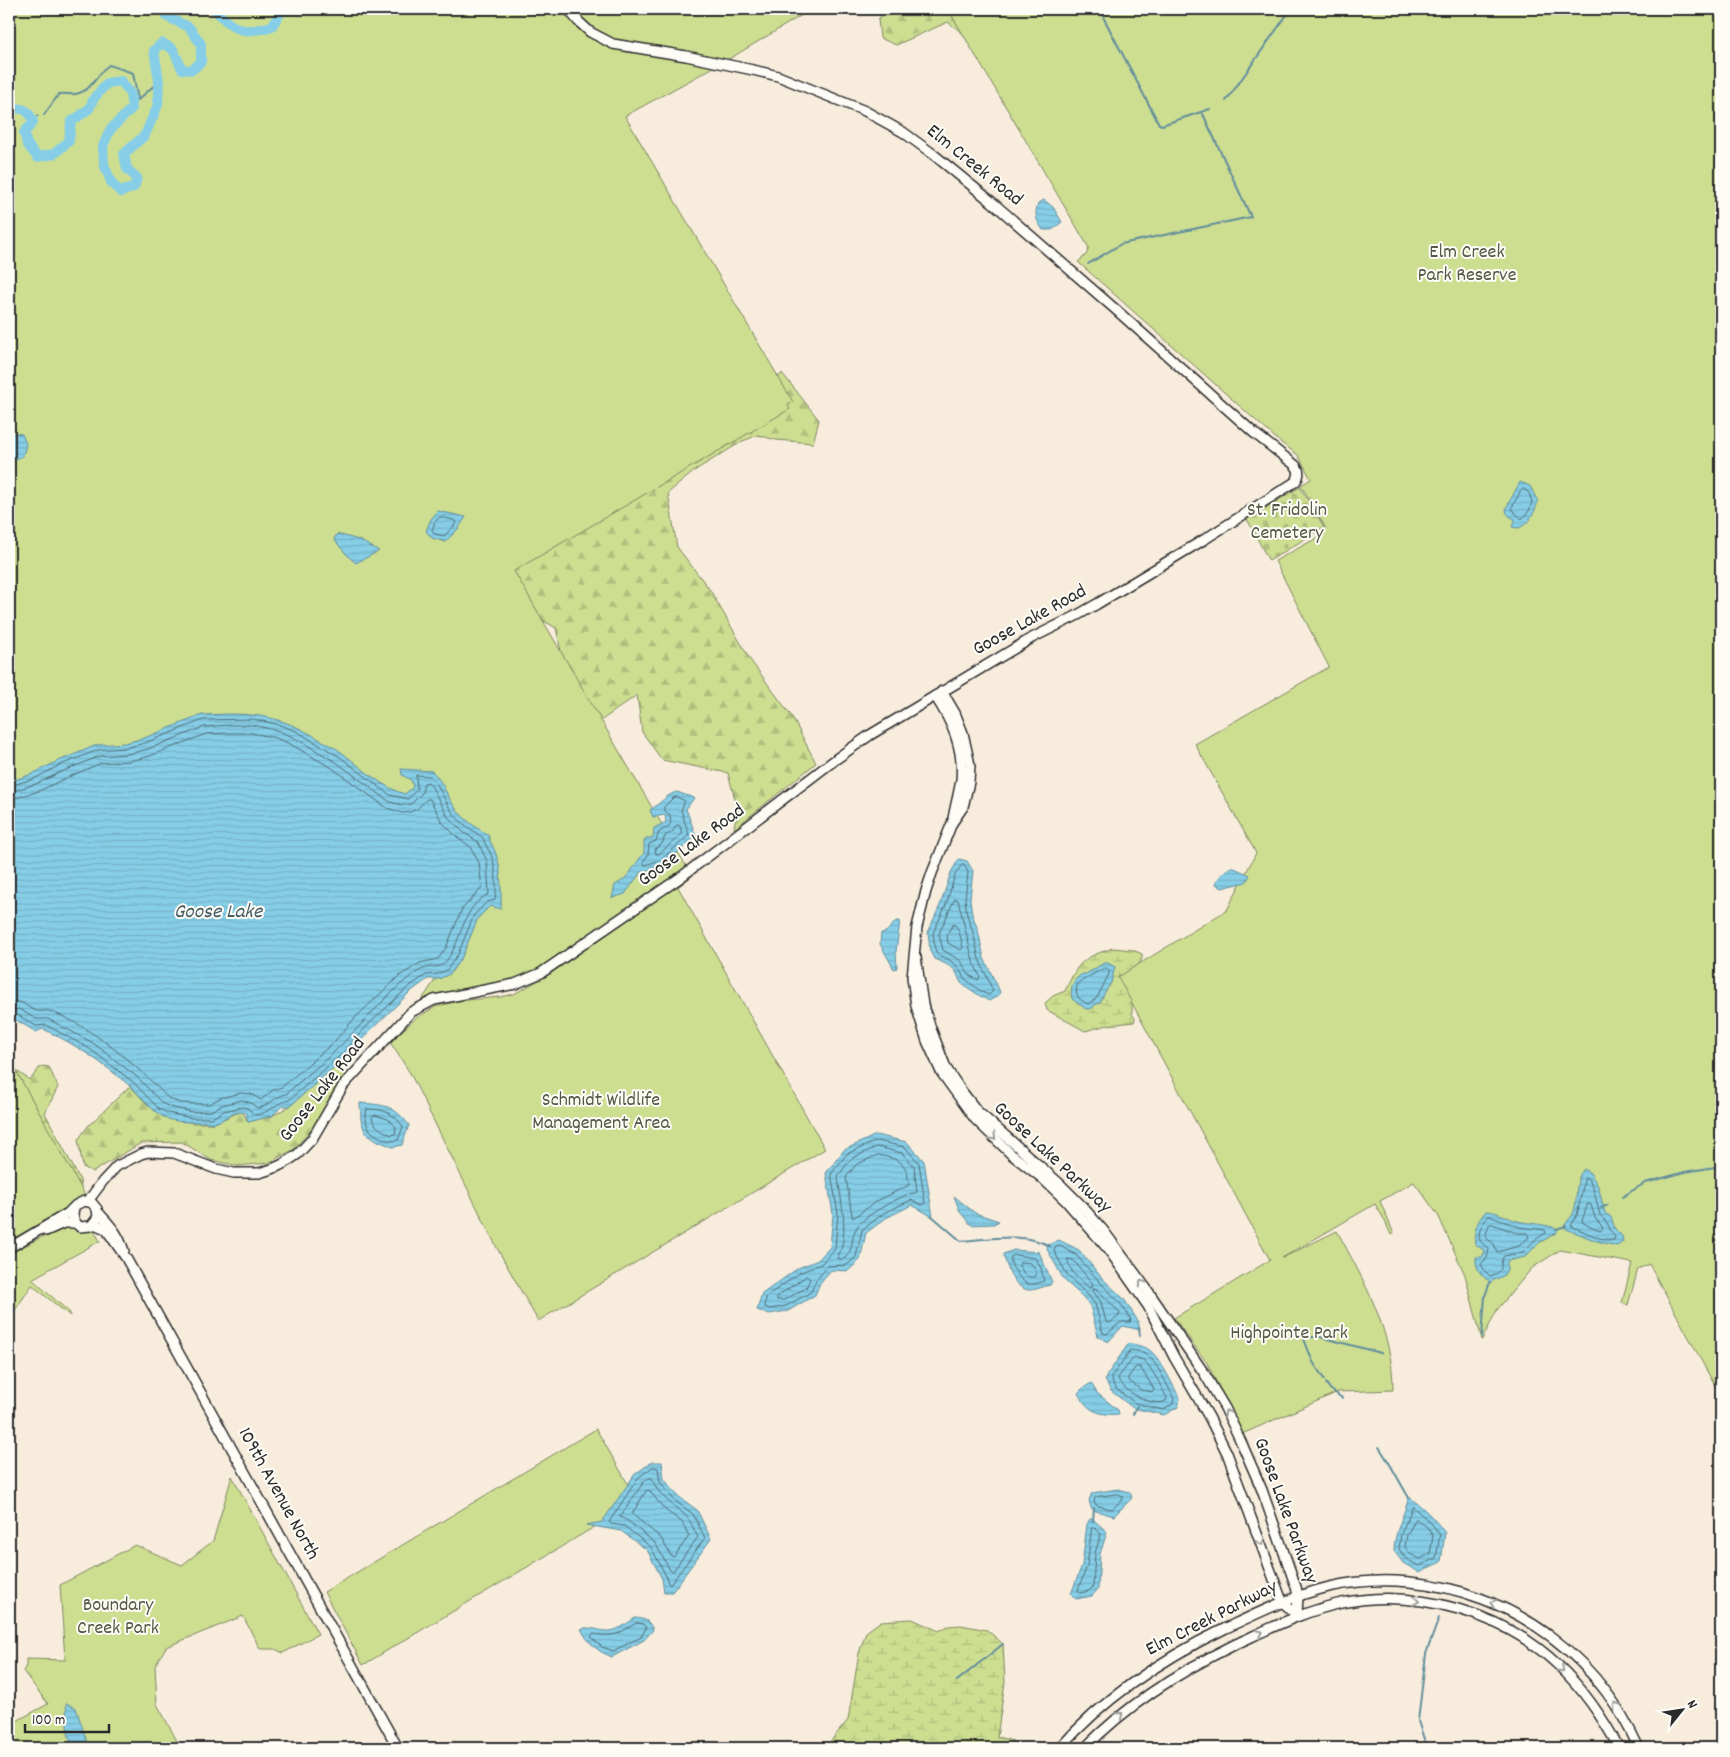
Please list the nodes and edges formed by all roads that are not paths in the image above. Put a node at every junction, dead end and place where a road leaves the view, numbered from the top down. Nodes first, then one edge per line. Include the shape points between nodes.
1 (568, 9) edge
2 (1297, 467) joint
3 (938, 693) junction
4 (915, 951) junction
5 (108, 1175) junction
6 (88, 1201) junction
7 (74, 1208) junction
8 (98, 1210) junction
9 (76, 1223) junction
10 (94, 1224) junction
11 (22, 1240) junction
12 (9, 1248) edge
13 (126, 1258) junction
14 (1298, 1596) junction
15 (1282, 1602) junction
16 (1297, 1616) junction
17 (398, 1748) edge
18 (1060, 1748) edge
19 (1085, 1748) edge
20 (1619, 1748) edge
21 (1639, 1748) edge

1 - 2 street, Elm Creek Road via 590,32 613,44 765,73 865,111 903,132 992,202 1248,428
2 - 3 street, Goose Lake Road via 1299,476 1294,482 1205,539
3 - 4 street, Goose Lake Parkway via 960,750 961,782 952,823 926,890
3 - 5 street, Goose Lake Road via 850,748 681,877 541,973 514,984 440,999 411,1012 343,1086 312,1139 283,1164 259,1173 234,1174 174,1153 155,1152 140,1154
14 -> 4 street, Goose Lake Parkway via 1255,1474 1225,1408 1146,1288 1103,1230 1060,1184 977,1111 946,1068 923,1005
4 -> 15 street, Goose Lake Parkway via 912,976 916,1006 926,1041 940,1072 975,1119 1042,1178 1085,1222 1148,1306 1227,1453
5 - 6 street, Goose Lake Road
5 - 8 street
6 - 7 street via 80,1202
6 - 8 street
7 - 9 street
7 - 11 street
8 - 10 street
8 - 13 street, 109th Avenue North via 116,1233
9 - 10 street via 84,1228
9 - 11 street via 64,1223
10 - 13 street, 109th Avenue North via 106,1229
11 - 12 street
13 - 17 street, 109th Avenue North
14 - 15 street, Elm Creek Parkway
14 - 16 street, Goose Lake Parkway
21 -> 14 street, Elm Creek Parkway via 1618,1708 1594,1676 1541,1629 1498,1605 1442,1586 1389,1581 1359,1582
15 - 16 street, Goose Lake Parkway
15 - 18 street, Elm Creek Parkway via 1196,1643 1145,1673
19 -> 16 street, Elm Creek Parkway via 1120,1715 1168,1680
16 -> 20 street, Elm Creek Parkway via 1342,1603 1387,1599 1435,1604 1486,1619 1531,1644 1558,1665 1591,1701

